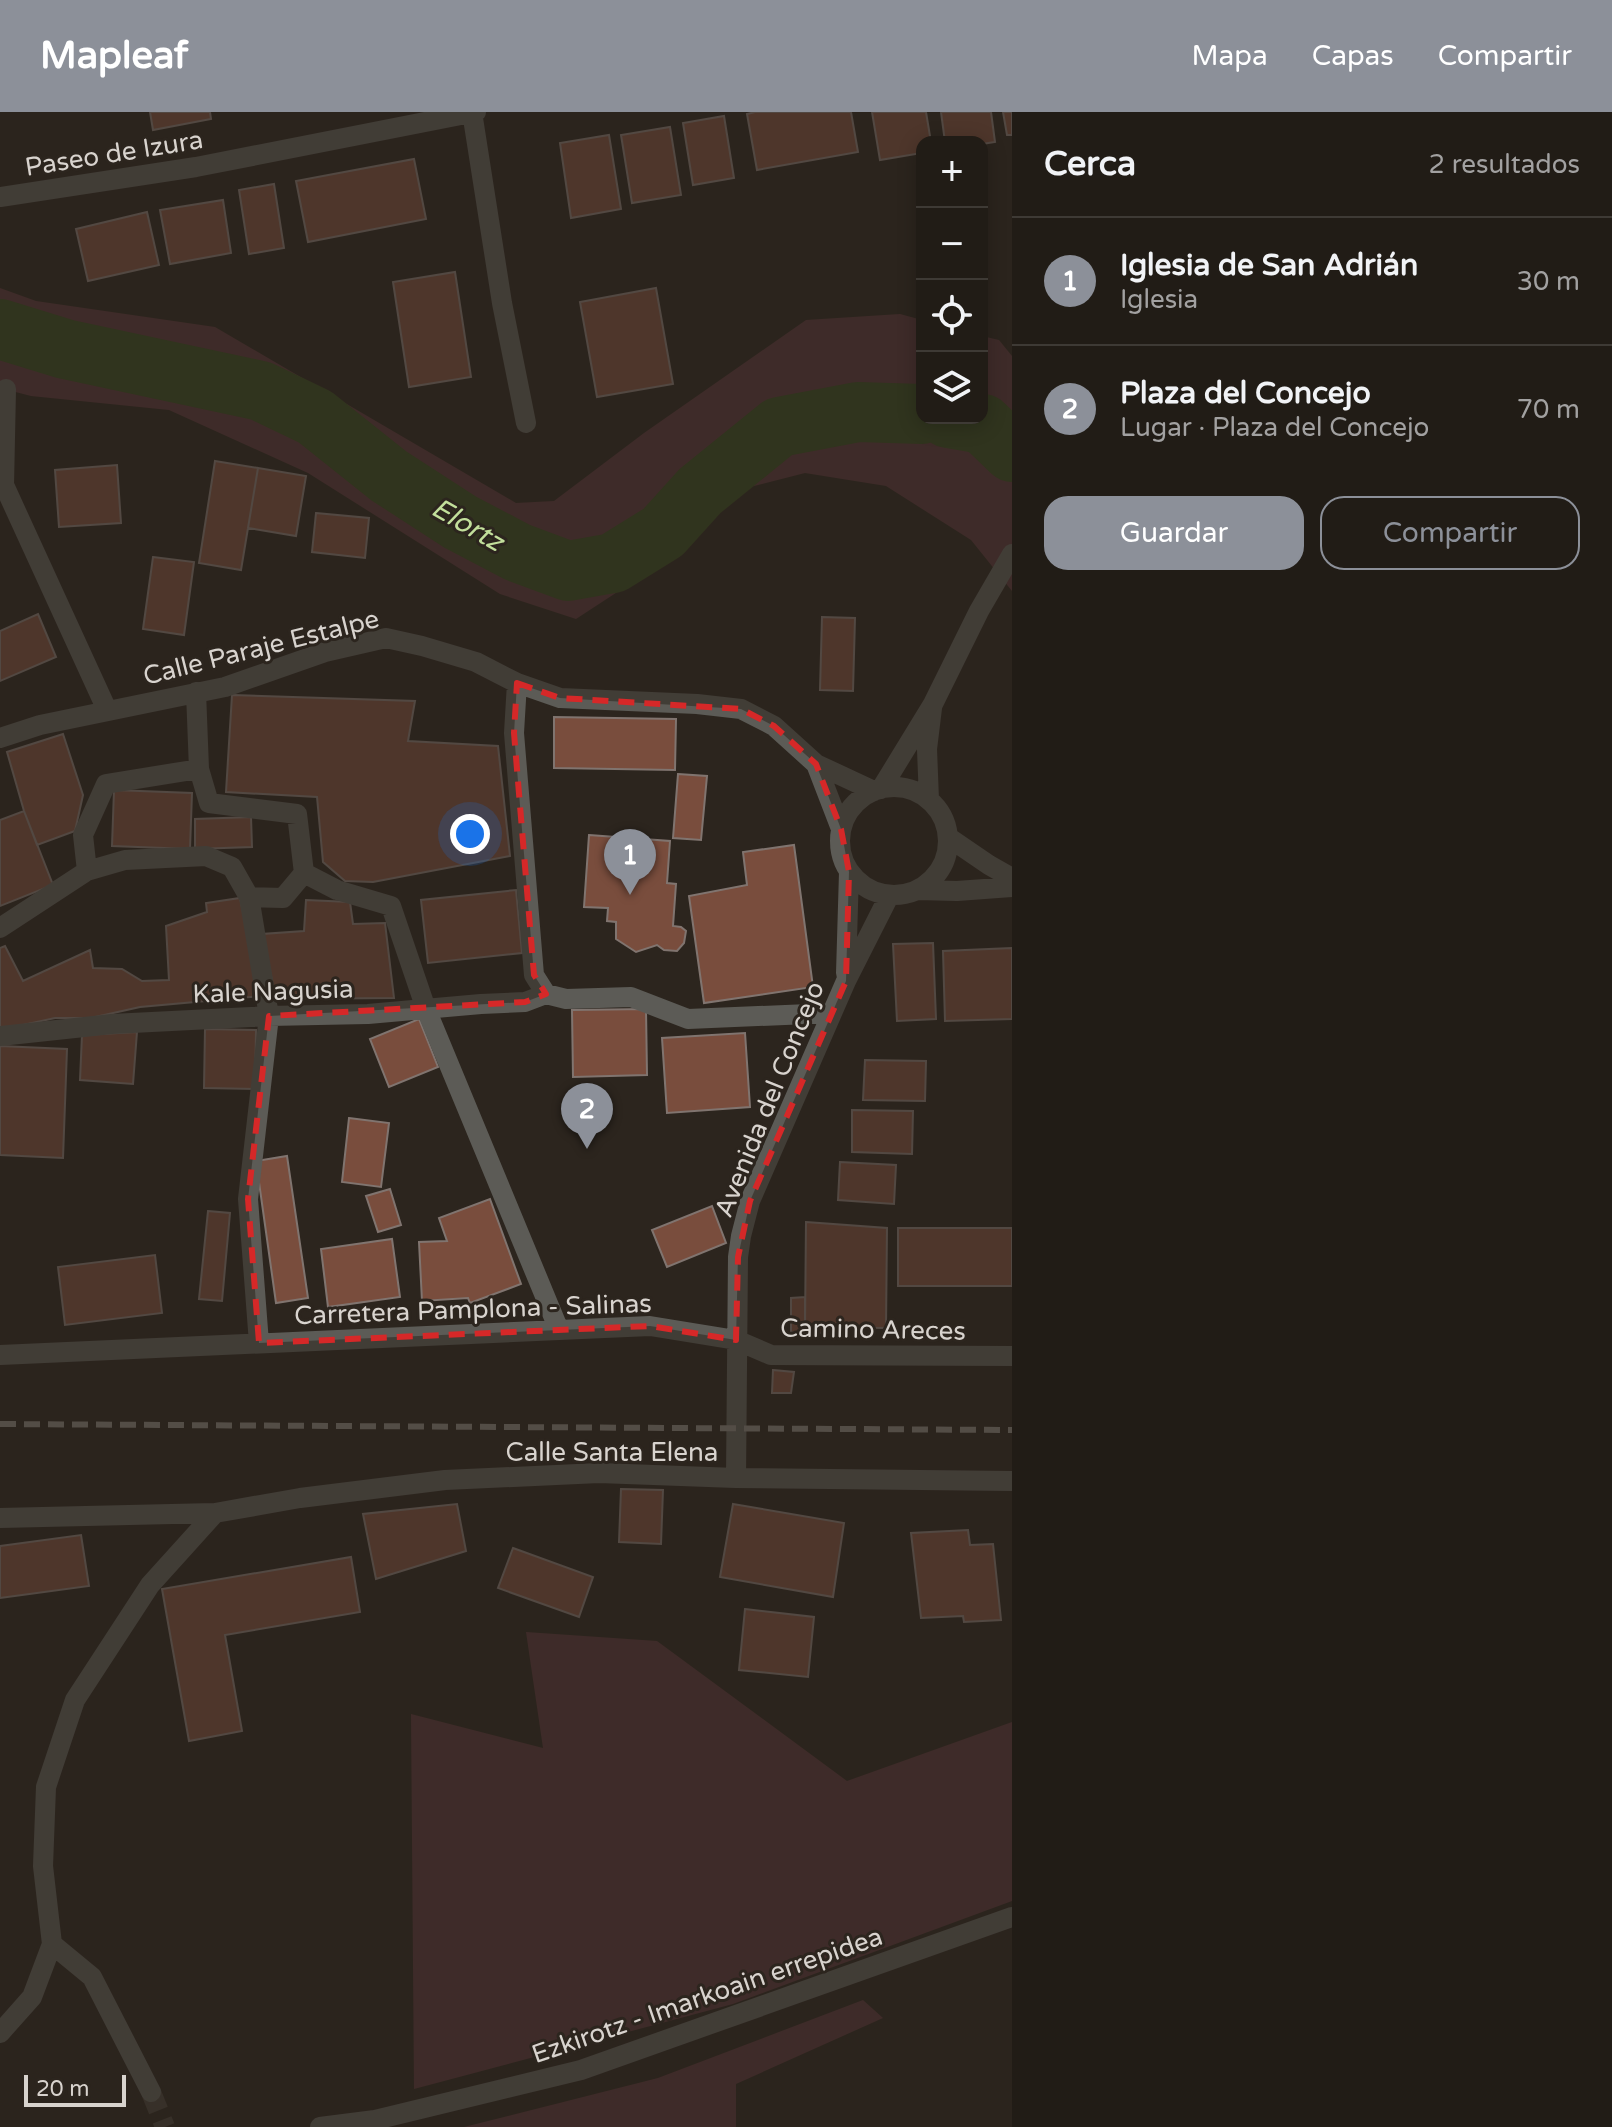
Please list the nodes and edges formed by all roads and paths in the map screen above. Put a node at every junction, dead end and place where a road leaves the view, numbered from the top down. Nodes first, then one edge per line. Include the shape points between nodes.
1 (473, 112) edge
2 (0, 197) edge
3 (6, 389) dead end
4 (526, 423) dead end
5 (1012, 554) edge
6 (517, 683) junction
7 (196, 692) junction
8 (933, 704) junction
9 (107, 710) junction
10 (0, 738) edge
11 (816, 764) junction
12 (199, 769) junction
13 (878, 790) junction
14 (929, 800) junction
15 (841, 829) junction
16 (948, 837) junction
17 (87, 871) junction
18 (849, 872) junction
19 (304, 873) junction
20 (1012, 878) edge
21 (1012, 887) edge
22 (918, 890) junction
23 (889, 896) junction
24 (249, 897) junction
25 (0, 928) edge
26 (846, 981) junction
27 (546, 994) junction
28 (426, 1009) junction
29 (832, 1013) junction
30 (269, 1016) junction
31 (0, 1036) edge
32 (559, 1330) junction
33 (736, 1340) junction
34 (259, 1343) junction
35 (0, 1355) edge
36 (1012, 1356) edge
37 (736, 1478) junction
38 (1012, 1481) edge
39 (215, 1513) junction
40 (0, 1518) edge
41 (1012, 1917) edge
42 (52, 1944) junction
43 (0, 2033) edge
44 (151, 2092) tunnel mouth
45 (320, 2127) edge

1 - 2 street, Paseo de Izura via 196,167
1 - 4 street
3 - 9 street via 4,485
5 - 8 street
6 - 7 street, Calle Paraje Estalpe via 476,662 386,638
6 - 11 street, Calle Paraje Estalpe via 560,698 741,709 774,726
6 - 27 street via 514,733 534,975
7 - 9 street, Calle Paraje Estalpe
7 - 12 street
8 - 13 street
8 - 14 street via 927,749
9 - 10 street, Calle Paraje Estalpe
11 - 13 street
11 - 15 street
12 - 17 street via 106,784 83,835
12 - 19 street via 209,803 297,814
13 - 14 street via 906,788
13 - 15 street via 853,806
14 - 16 street via 942,816
15 - 18 street
16 - 20 street
16 - 22 street via 941,868
17 - 24 street via 125,860 206,856 232,867
17 - 25 street
18 - 23 street via 872,891
18 - 26 street, Avenida del Concejo
19 - 24 street via 283,898
19 - 28 street via 337,890 391,906
21 - 22 street
22 - 23 street
23 - 26 street, Avenida del Concejo
24 - 30 street, Carretera Pamplona - Salinas
26 - 29 street, Avenida del Concejo
27 - 28 street, Kale Nagusia via 525,1002
27 - 29 street, Kale Nagusia via 566,999 631,997 688,1019
28 - 30 street, Kale Nagusia
28 - 32 street
29 - 33 street, Avenida del Concejo via 750,1201 738,1257
30 - 31 street, Kale Nagusia
30 - 34 street, Carretera Pamplona - Salinas via 248,1199
32 - 33 street, Carretera Pamplona - Salinas via 650,1326
32 - 34 street, Carretera Pamplona - Salinas
33 - 36 street, Camino Areces via 771,1355
33 - 37 street, Avenida del Concejo
34 - 35 street, Carretera Pamplona - Salinas
37 - 38 street, Calle Santa Elena
37 - 39 street, Calle Santa Elena via 599,1473 445,1480
39 - 40 street, Calle Santa Elena
39 - 42 street via 150,1585 75,1700 46,1787 43,1866
41 - 45 street, Ezkirotz - Imarkoain errepidea via 581,2070 375,2120
42 - 43 street via 32,1997
42 - 44 street via 92,1977

